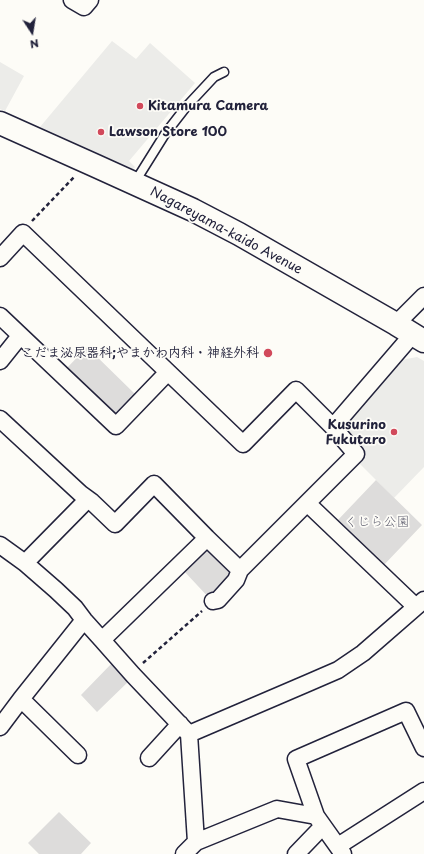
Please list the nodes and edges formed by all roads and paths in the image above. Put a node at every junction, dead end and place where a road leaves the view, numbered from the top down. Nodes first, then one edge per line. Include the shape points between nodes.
1 (72, 0) edge
2 (90, 0) edge
3 (224, 72) dead end
4 (0, 123) edge
5 (78, 173) dead end
6 (134, 183) junction
7 (23, 233) junction
8 (0, 258) edge
9 (424, 296) edge
10 (0, 316) edge
11 (411, 333) edge
12 (20, 336) junction
13 (0, 361) edge
14 (168, 372) junction
15 (0, 419) edge
16 (333, 428) junction
17 (88, 499) junction
18 (307, 503) junction
19 (207, 538) junction
20 (0, 545) edge
21 (25, 563) junction
22 (240, 570) junction
23 (213, 601) joint
24 (420, 604) edge
25 (84, 620) junction
26 (102, 640) junction
27 (131, 673) junction
28 (21, 699) junction
29 (0, 727) edge
30 (184, 729) junction
31 (424, 748) edge
32 (78, 755) dead end
33 (149, 758) dead end
34 (424, 790) edge
35 (319, 821) junction
36 (196, 842) junction
37 (341, 850) edge
38 (184, 854) edge
39 (296, 854) edge

1 - 2 street via 84,7
3 - 6 lane via 214,77 186,107 165,134
4 - 6 street, Nagareyama-kaido Avenue
5 - 7 path
6 - 11 street, Nagareyama-kaido Avenue via 239,234
7 - 8 street
7 - 14 street
9 - 11 street
10 - 12 street
11 - 16 street
12 - 13 street
12 - 14 street via 116,426
14 - 16 street via 243,444 296,390
15 - 17 street
16 - 18 street via 356,454
17 - 19 street via 115,524 154,484
17 - 21 street
18 - 22 street
18 - 24 street
19 - 22 street
19 - 26 street
20 - 21 street
21 - 25 street via 75,608
22 - 23 street via 236,580 218,600
23 - 27 path
24 - 30 street via 363,653 338,670
25 - 26 street
25 - 28 street
26 - 27 street
27 - 30 street
28 - 29 street
28 - 32 street
30 - 33 street
30 - 36 street
31 - 35 street via 406,711 296,759
34 - 37 street
35 - 36 street via 277,809
35 - 37 street
35 - 39 street
36 - 38 street

